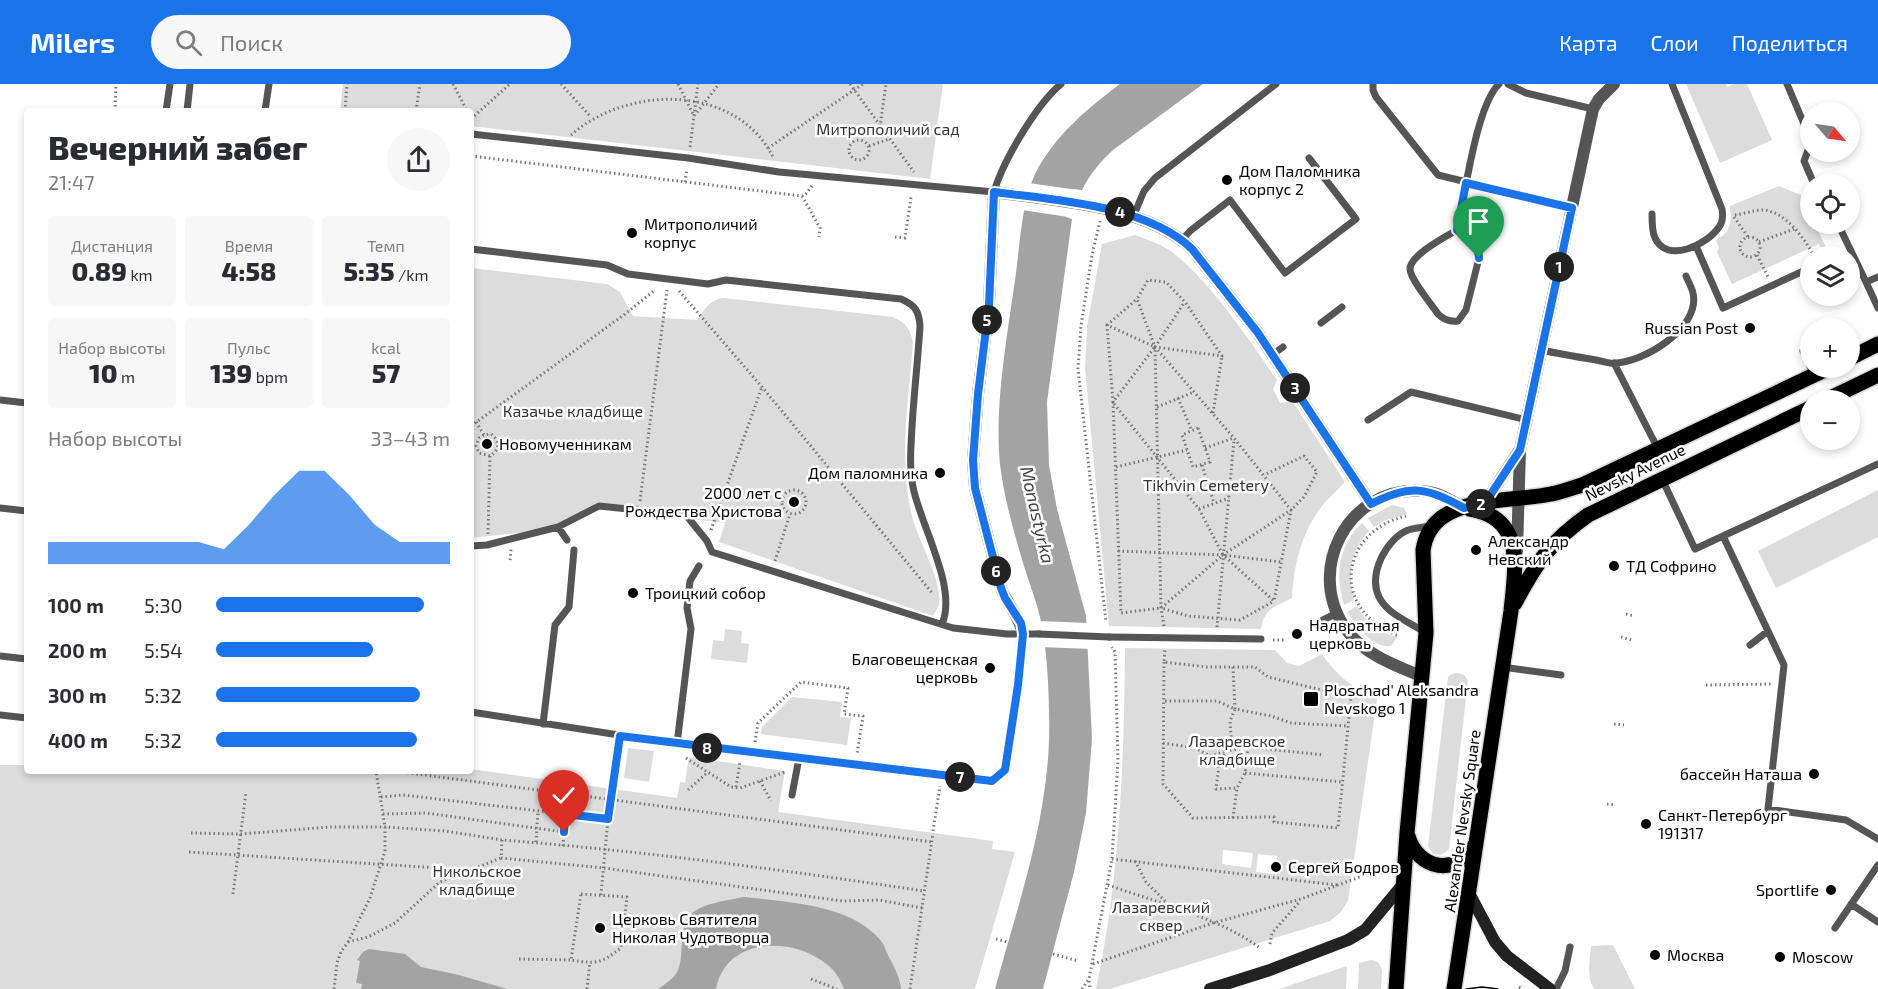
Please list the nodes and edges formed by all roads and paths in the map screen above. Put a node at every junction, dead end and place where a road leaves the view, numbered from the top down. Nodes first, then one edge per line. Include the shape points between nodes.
1 (116, 84) edge
2 (170, 84) edge
3 (190, 84) edge
4 (269, 84) edge
5 (347, 84) edge
6 (420, 84) edge
7 (453, 84) edge
8 (510, 84) edge
9 (561, 84) edge
10 (678, 84) edge
11 (698, 84) edge
12 (719, 84) edge
13 (850, 84) edge
14 (863, 84) edge
15 (886, 84) edge
16 (1061, 84) edge
17 (1276, 84) edge
18 (1373, 84) edge
19 (1499, 84) edge
20 (1508, 84) edge
21 (1672, 84) edge
22 (1787, 84) edge
23 (1609, 86) edge
24 (673, 89) dead end
25 (680, 90) junction
26 (854, 91) junction
27 (697, 93) junction
28 (709, 97) junction
29 (717, 101) dead end
30 (115, 108) edge
31 (166, 108) edge
32 (187, 108) edge
33 (266, 108) edge
34 (345, 108) edge
35 (416, 108) edge
36 (465, 108) edge
37 (1593, 109) junction
38 (732, 110) dead end
39 (595, 112) dead end
40 (1800, 115) edge
41 (474, 116) edge
42 (590, 116) junction
43 (694, 116) junction
44 (879, 127) junction
45 (474, 134) edge
46 (889, 139) junction
47 (564, 145) junction
48 (869, 146) junction
49 (768, 148) junction
50 (474, 156) edge
51 (688, 158) junction
52 (1309, 158) dead end
53 (779, 172) junction
54 (685, 182) junction
55 (815, 182) dead end
56 (1466, 183) junction
57 (913, 184) junction
58 (998, 193) junction
59 (802, 196) junction
60 (1572, 208) junction
61 (1652, 214) dead end
62 (1133, 217) junction
63 (1100, 219) dead end
64 (1794, 229) junction
65 (1457, 230) junction
66 (1843, 234) edge
67 (819, 237) dead end
68 (895, 237) dead end
69 (1748, 237) junction
70 (1182, 240) junction
71 (1759, 242) junction
72 (1696, 246) junction
73 (1807, 246) edge
74 (474, 249) edge
75 (1757, 255) junction
76 (1764, 269) dead end
77 (1800, 273) edge
78 (1686, 276) dead end
79 (1878, 277) edge
80 (668, 279) junction
81 (1866, 282) junction
82 (1137, 299) junction
83 (1185, 302) junction
84 (1342, 307) dead end
85 (1878, 308) edge
86 (1321, 323) dead end
87 (1107, 325) junction
88 (1878, 344) edge
89 (1155, 347) junction
90 (1283, 347) dead end
91 (1541, 350) junction
92 (1860, 353) edge
93 (1272, 354) junction
94 (1222, 356) junction
95 (1614, 363) junction
96 (1878, 375) edge
97 (1808, 378) edge
98 (762, 387) junction
99 (1847, 390) edge
100 (1194, 392) junction
101 (1178, 399) junction
102 (0, 400) edge
103 (1113, 402) junction
104 (24, 403) edge
105 (1156, 407) junction
106 (1213, 413) junction
107 (1800, 413) edge
108 (1368, 420) dead end
109 (1527, 420) junction
110 (476, 422) joint
111 (1192, 431) junction
112 (484, 435) junction
113 (1234, 438) junction
114 (1205, 448) junction
115 (1658, 449) junction
116 (1187, 450) junction
117 (1520, 450) junction
118 (490, 456) junction
119 (1158, 456) junction
120 (1878, 464) edge
121 (1202, 465) junction
122 (1115, 467) junction
123 (1264, 475) junction
124 (1662, 479) junction
125 (1229, 498) junction
126 (1519, 498) junction
127 (1215, 503) junction
128 (1485, 503) junction
129 (1371, 504) junction
130 (0, 508) edge
131 (1464, 508) junction
132 (1199, 509) junction
133 (639, 510) junction
134 (1292, 510) junction
135 (24, 511) edge
136 (790, 514) junction
137 (1433, 525) junction
138 (558, 527) junction
139 (1723, 536) junction
140 (567, 540) dead end
141 (707, 541) junction
142 (488, 545) junction
143 (474, 546) edge
144 (574, 550) dead end
145 (1119, 551) junction
146 (1160, 553) junction
147 (1224, 555) junction
148 (1281, 562) junction
149 (1516, 564) junction
150 (699, 566) dead end
151 (772, 570) junction
152 (1274, 601) junction
153 (1161, 608) junction
154 (946, 609) junction
155 (1511, 611) junction
156 (1337, 613) junction
157 (1626, 614) dead end
158 (1634, 616) dead end
159 (1217, 618) junction
160 (1321, 621) dead end
161 (1106, 622) dead end
162 (942, 624) junction
163 (1164, 627) dead end
164 (1216, 628) dead end
165 (1768, 631) junction
166 (1426, 633) junction
167 (1023, 634) junction
168 (1110, 637) junction
169 (1622, 637) dead end
170 (1261, 639) dead end
171 (1632, 640) dead end
172 (1750, 645) dead end
173 (1165, 648) dead end
174 (0, 656) edge
175 (24, 659) edge
176 (1164, 662) junction
177 (1233, 667) junction
178 (1503, 667) junction
179 (1561, 675) dead end
180 (1423, 677) junction
181 (1782, 684) junction
182 (1706, 685) dead end
183 (1164, 701) junction
184 (1235, 710) junction
185 (474, 712) edge
186 (0, 715) edge
187 (24, 718) edge
188 (543, 724) junction
189 (1614, 724) dead end
190 (1624, 725) dead end
191 (1348, 726) junction
192 (620, 736) junction
193 (1163, 743) junction
194 (680, 744) junction
195 (1248, 747) junction
196 (1226, 750) junction
197 (742, 751) junction
198 (754, 752) junction
199 (1324, 755) dead end
200 (799, 758) junction
201 (856, 765) junction
202 (708, 772) junction
203 (1245, 773) junction
204 (377, 774) edge
205 (416, 774) edge
206 (941, 775) junction
207 (760, 781) junction
208 (1342, 782) junction
209 (736, 787) junction
210 (1237, 788) junction
211 (688, 790) dead end
212 (246, 792) dead end
213 (792, 795) dead end
214 (381, 797) junction
215 (611, 800) junction
216 (771, 801) dead end
217 (1607, 804) dead end
218 (1616, 805) dead end
219 (538, 811) junction
220 (1275, 812) dead end
221 (383, 814) junction
222 (565, 814) junction
223 (1274, 817) junction
224 (1233, 818) junction
225 (608, 819) junction
226 (385, 827) junction
227 (537, 827) junction
228 (564, 832) junction
229 (191, 833) dead end
230 (1407, 833) junction
231 (241, 834) junction
232 (1878, 839) edge
233 (502, 840) junction
234 (1477, 841) junction
235 (932, 842) junction
236 (536, 843) junction
237 (563, 846) junction
238 (605, 849) junction
239 (189, 852) dead end
240 (238, 854) junction
241 (501, 858) junction
242 (1112, 859) junction
243 (1135, 861) junction
244 (1878, 865) edge
245 (382, 866) junction
246 (604, 868) junction
247 (470, 870) junction
248 (1362, 876) dead end
249 (1404, 883) junction
250 (1108, 885) junction
251 (1339, 885) junction
252 (924, 891) junction
253 (233, 894) dead end
254 (1469, 894) junction
255 (601, 896) junction
256 (1301, 899) junction
257 (1851, 904) junction
258 (921, 908) junction
259 (1172, 908) junction
260 (1878, 922) edge
261 (1213, 923) junction
262 (1835, 928) dead end
263 (996, 939) dead end
264 (348, 942) junction
265 (1008, 942) dead end
266 (1270, 944) dead end
267 (1570, 947) dead end
268 (1260, 948) dead end
269 (1053, 954) dead end
270 (519, 959) dead end
271 (571, 960) junction
272 (1078, 961) dead end
273 (590, 963) junction
274 (1092, 965) junction
275 (812, 979) dead end
276 (1089, 980) junction
277 (334, 989) edge
278 (586, 989) edge
279 (837, 989) edge
280 (910, 989) edge
281 (1082, 989) edge
282 (1090, 989) edge
283 (1210, 989) edge
284 (1396, 989) edge
285 (1454, 989) edge
286 (1550, 989) edge
287 (1556, 989) edge

1 - 30 path
2 - 31 lane
3 - 32 lane
4 - 33 lane
5 - 34 path
6 - 35 path
7 - 36 path
8 - 41 path
9 - 42 path
10 - 25 path
11 - 27 path
12 - 28 path
13 - 26 path
14 - 26 path
15 - 44 path
16 - 58 lane via 1020,136 1003,167
17 - 62 lane via 1155,178
18 - 56 lane via 1376,97 1434,171
19 - 56 lane via 1487,101
20 - 37 lane via 1526,93
21 - 72 lane via 1722,209 1720,226
22 - 40 lane
23 - 37 street
24 - 25 path
25 - 27 path
25 - 43 path
26 - 44 path
26 - 49 path
27 - 28 path
27 - 43 path
28 - 29 path
28 - 43 path
37 - 60 street
38 - 49 path via 753,126
39 - 42 path
42 - 47 path
43 - 51 path
44 - 46 path
45 - 47 lane
46 - 48 path
46 - 57 path via 914,172
47 - 51 lane
48 - 48 path via 863,140 854,141 849,153 861,160 868,155
49 - 53 path
50 - 54 path
51 - 53 lane
51 - 54 path
52 - 70 lane via 1356,219 1285,273 1230,200
53 - 57 lane
54 - 59 path
55 - 59 path
56 - 60 lane
56 - 65 lane
57 - 58 lane
57 - 68 path via 905,238
58 - 62 street via 1113,210
58 - 167 street via 973,460 975,488 1001,588
59 - 67 path via 820,228
60 - 91 street
61 - 72 lane via 1654,237 1660,246 1682,251
62 - 70 street
63 - 161 path via 1081,326 1078,369
64 - 69 path via 1776,214 1764,210 1732,216
64 - 71 path
64 - 73 path
65 - 65 lane via 1475,246 1479,258 1466,310 1463,317 1452,322 1438,314 1410,269 1419,255
66 - 81 lane
69 - 71 path
69 - 75 path via 1741,242 1740,251 1748,257
70 - 93 street
71 - 75 path
72 - 77 lane via 1723,308
74 - 80 lane via 607,265 628,274
75 - 76 path
78 - 95 lane via 1694,294 1692,309 1676,335 1663,346
79 - 81 lane
80 - 98 path
80 - 110 path
80 - 133 path
80 - 154 lane via 708,284 726,279 901,299 920,313 912,485 935,549
81 - 85 lane
82 - 83 path via 1148,280 1166,282
82 - 87 path
82 - 89 path
83 - 89 path
83 - 94 path
84 - 86 lane
87 - 89 path
87 - 103 path
88 - 92 main road
89 - 94 path
89 - 100 path
89 - 103 path
89 - 105 path
90 - 93 lane
91 - 95 lane
91 - 109 street
93 - 129 street
94 - 106 path
95 - 115 lane
96 - 99 main road
97 - 115 main road, Nevsky Avenue
98 - 141 path
98 - 154 path
100 - 101 path
100 - 106 path
101 - 105 path
101 - 111 path
102 - 104 lane
103 - 119 path
103 - 122 path
105 - 119 path
106 - 113 path
107 - 124 main road, Nevsky Avenue
108 - 109 lane via 1411,392
109 - 117 street
110 - 112 path
111 - 114 path via 1198,428
111 - 116 path via 1182,435
112 - 118 path via 478,438 476,446 479,453
112 - 118 path via 491,434 497,439 496,452
113 - 114 path
113 - 123 path
113 - 125 path
114 - 121 path via 1210,462
115 - 126 main road, Nevsky Avenue via 1575,487
116 - 119 path
116 - 121 path via 1193,467
117 - 126 street
117 - 128 street
118 - 142 path
119 - 122 path
119 - 132 path
119 - 146 path
120 - 139 lane
121 - 127 path
122 - 145 path
123 - 134 path
123 - 134 path via 1304,456 1317,472
124 - 139 lane via 1695,549
124 - 155 main road, Nevsky Avenue via 1572,526 1532,570
125 - 127 path
125 - 147 path
126 - 128 main road, Nevsky Avenue
126 - 149 street
127 - 132 path
128 - 131 main road, Nevsky Avenue
129 - 131 street, Alexander Nevsky Square via 1388,495 1423,490
129 - 156 street, Alexander Nevsky Square via 1350,521 1332,556 1329,583
130 - 135 lane
131 - 137 main road
131 - 149 main road, Alexander Nevsky Square via 1491,514 1504,526 1513,542
132 - 147 path
133 - 138 lane via 599,506
133 - 141 lane via 686,515
134 - 147 path
134 - 148 path
136 - 136 path via 782,506 782,498 798,491 806,505 798,514
136 - 151 path
137 - 166 main road via 1423,550
137 - 166 lane via 1408,530 1397,538 1382,557 1376,582 1378,596 1387,607
138 - 140 lane
138 - 142 lane
139 - 165 lane
141 - 151 lane via 709,555
142 - 143 lane
144 - 188 lane via 569,607 555,625
145 - 146 path
145 - 153 path via 1121,613
146 - 147 path
146 - 153 path
147 - 148 path
147 - 152 path
147 - 153 path
147 - 159 path
148 - 152 path
149 - 155 main road, Alexander Nevsky Square
150 - 194 lane via 690,581 687,608 691,629
151 - 162 lane
152 - 159 path via 1240,620
153 - 159 path via 1188,616
153 - 163 path
154 - 162 lane
155 - 178 main road, Alexander Nevsky Square
156 - 160 lane
156 - 180 street, Alexander Nevsky Square via 1348,633 1364,648
157 - 158 path
159 - 164 path
162 - 167 lane
165 - 172 lane
165 - 181 lane via 1784,665
166 - 180 main road
167 - 168 lane, bridge
167 - 206 lane via 1005,770 992,781
168 - 170 lane
168 - 242 path via 1115,652 1118,760
169 - 171 path
173 - 176 path
174 - 175 lane
176 - 177 path
176 - 183 path
177 - 184 path
177 - 191 path via 1255,667 1268,677 1352,698
178 - 179 lane
178 - 234 main road, Alexander Nevsky Square
180 - 230 main road
181 - 182 path
181 - 232 lane via 1768,809 1846,820
183 - 184 path via 1217,701
183 - 193 path
184 - 191 path via 1291,723
184 - 196 path
185 - 188 lane
186 - 187 lane
188 - 192 lane
189 - 190 path
191 - 208 path
192 - 194 lane
192 - 215 path
193 - 196 path via 1196,748 1210,756
193 - 224 path via 1163,784 1193,818
194 - 197 lane
194 - 202 path via 686,758
195 - 196 path
195 - 199 path
195 - 203 path
196 - 210 path via 1219,765 1216,789
197 - 198 lane
197 - 209 path
198 - 200 lane
198 - 201 path via 758,723 801,682 848,688 844,714 863,716
200 - 201 lane
200 - 207 path via 785,772
200 - 213 lane
201 - 206 lane
202 - 209 path
202 - 211 path
203 - 208 path
203 - 210 path
204 - 214 path
205 - 215 path
206 - 235 path
207 - 209 path
207 - 216 path
208 - 223 path via 1338,828 1274,822
210 - 224 path
212 - 231 path
214 - 219 path via 403,795
214 - 221 path
215 - 225 path
215 - 235 path
217 - 218 path
219 - 222 path
219 - 227 path
220 - 223 path
221 - 226 path
221 - 227 path via 426,813
222 - 225 path
222 - 228 path
223 - 224 path
225 - 238 path
226 - 231 path
226 - 233 path
226 - 245 path
227 - 228 path
227 - 236 path
228 - 237 path
229 - 231 path
230 - 234 main road via 1420,857 1438,866 1465,858
230 - 249 main road
231 - 240 path
233 - 236 path
233 - 241 path
234 - 254 main road, Alexander Nevsky Square
235 - 252 path
236 - 237 path
237 - 238 path
238 - 246 path
238 - 252 path
239 - 240 path
240 - 245 path
240 - 253 path
241 - 246 path
241 - 247 path
242 - 243 path
242 - 250 path
243 - 251 path
243 - 259 path via 1146,882
244 - 257 lane
245 - 247 path
245 - 264 path
246 - 255 path
246 - 258 path
247 - 264 path via 440,882 395,922 368,937
248 - 251 path
249 - 283 main road via 1365,930 1348,940
249 - 284 main road
250 - 259 path
250 - 274 path
251 - 256 path
252 - 258 path
254 - 285 main road, Alexander Nevsky Square
254 - 286 main road via 1495,942
255 - 271 path via 581,894
255 - 273 path via 627,897 621,948 604,961
256 - 261 path
256 - 266 path via 1272,933
257 - 260 lane
257 - 262 lane
258 - 280 path
259 - 261 path
261 - 268 path
261 - 274 path
263 - 265 path
264 - 277 path via 337,963
267 - 287 lane
269 - 272 path
270 - 271 path
271 - 273 path
273 - 278 path
274 - 276 path
275 - 279 path
276 - 281 path
276 - 282 path

